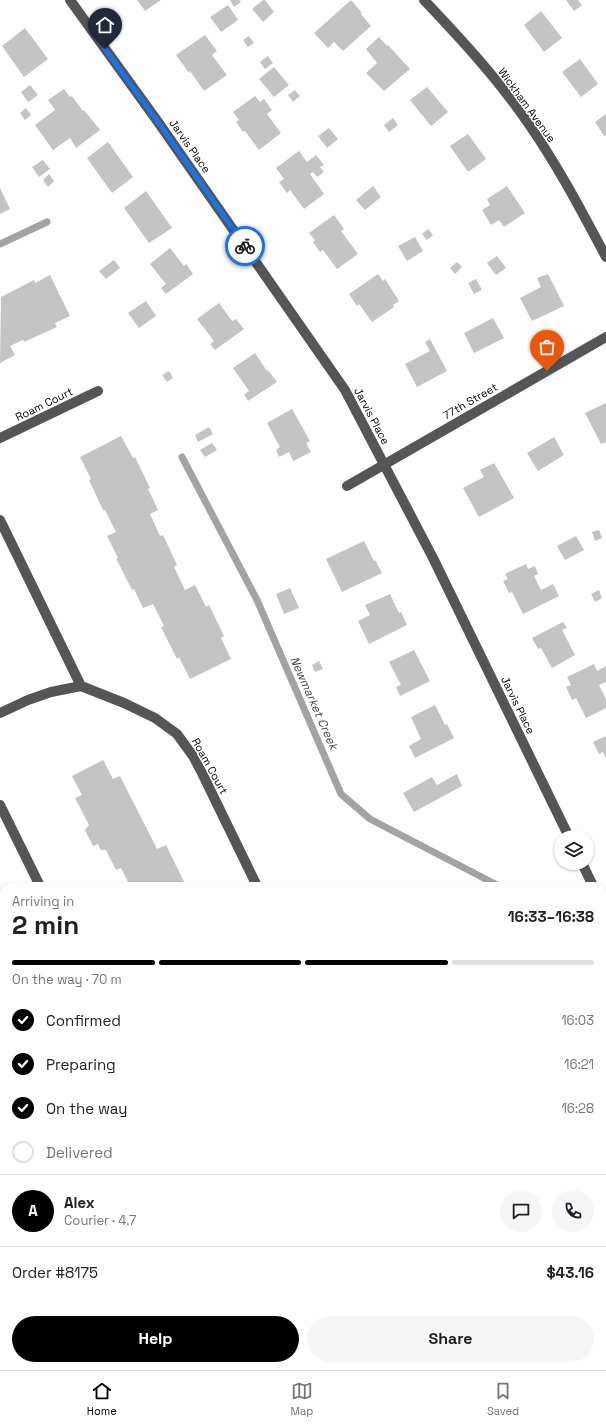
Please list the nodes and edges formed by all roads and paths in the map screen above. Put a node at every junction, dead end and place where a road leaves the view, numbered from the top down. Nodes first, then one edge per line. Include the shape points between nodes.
1 (70, 0) edge
2 (424, 0) edge
3 (606, 258) edge
4 (606, 337) edge
5 (98, 391) dead end
6 (0, 438) edge
7 (384, 465) junction
8 (346, 486) dead end
9 (0, 520) edge
10 (81, 686) junction
11 (0, 713) edge
12 (0, 805) edge
13 (566, 830) edge
14 (585, 870) edge
15 (38, 882) edge
16 (256, 882) edge
17 (591, 882) edge

1 - 7 street, Jarvis Place via 345,390
2 - 3 street, Wickham Avenue via 473,52 528,123 575,198
4 - 7 street, 77th Street
5 - 6 street, Roam Court
7 - 8 street, 77th Street
7 - 13 street, Jarvis Place via 433,558
9 - 10 street
10 - 11 street via 51,692
10 - 16 street, Roam Court via 156,718 177,734 193,756
12 - 15 street
14 - 17 street

